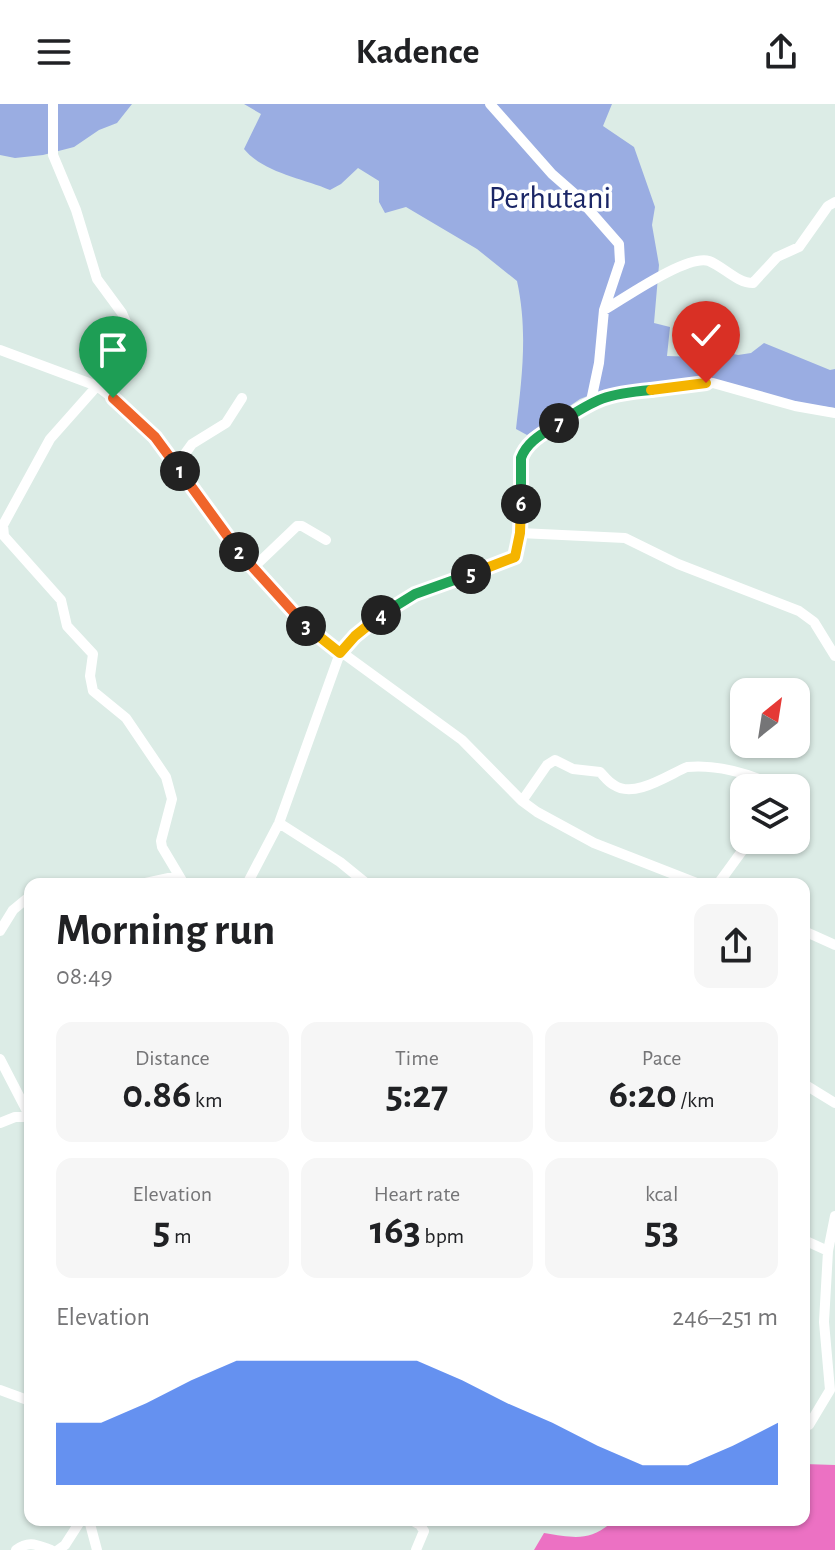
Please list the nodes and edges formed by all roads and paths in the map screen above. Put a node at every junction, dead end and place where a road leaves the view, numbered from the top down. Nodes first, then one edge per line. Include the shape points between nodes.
1 (53, 104) edge
2 (490, 104) edge
3 (834, 204) edge
4 (604, 310) junction
5 (0, 350) edge
6 (97, 386) junction
7 (242, 398) dead end
8 (591, 401) junction
9 (835, 413) edge
10 (176, 466) junction
11 (1, 525) edge
12 (520, 533) junction
13 (326, 540) dead end
14 (253, 568) junction
15 (340, 653) junction
16 (835, 656) edge
17 (745, 774) edge
18 (522, 801) junction
19 (279, 823) junction
20 (740, 854) edge
21 (180, 878) edge
22 (250, 878) edge
23 (360, 878) edge
24 (684, 878) edge
25 (722, 878) edge
26 (24, 901) edge
27 (0, 931) edge
28 (810, 934) edge
29 (835, 945) edge
30 (0, 1059) edge
31 (810, 1088) edge
32 (835, 1103) edge
33 (24, 1105) edge
34 (24, 1117) edge
35 (0, 1123) edge
36 (835, 1216) edge
37 (810, 1243) edge
38 (828, 1251) junction
39 (0, 1390) edge
40 (24, 1399) edge
41 (810, 1423) edge
42 (77, 1526) edge
43 (91, 1526) edge
44 (418, 1526) edge
45 (16, 1550) edge
46 (51, 1550) edge
47 (58, 1550) edge
48 (97, 1550) edge
49 (416, 1550) edge

1 - 6 street via 53,155 97,279 127,328
2 - 4 street via 619,244 620,262
3 - 4 street via 799,247 777,257 753,283 700,259
4 - 8 street
5 - 6 street
6 - 10 street via 145,426
6 - 11 street via 50,439
7 - 10 street via 226,423 192,444
8 - 9 street via 623,392 713,383
8 - 12 street via 523,451
10 - 14 street
11 - 21 street via 7,541 61,600 67,626 93,654 93,691 126,718 166,777 172,799 161,841
12 - 15 street via 515,557 415,594 355,636
12 - 16 street via 625,538 799,611 814,622
13 - 14 street via 297,526
14 - 15 street via 307,627
15 - 18 street via 462,740
15 - 19 street
17 - 18 street via 687,767 626,790 600,772 573,769 555,760
18 - 24 street via 574,834
19 - 22 street
19 - 23 street
20 - 25 street
26 - 27 street
28 - 29 street
30 - 33 street
31 - 32 street
34 - 35 street
36 - 38 street
37 - 38 street
38 - 41 street via 824,1322 831,1385
39 - 40 street
42 - 47 street
43 - 48 street
44 - 49 street via 424,1531
45 - 46 street via 27,1543

